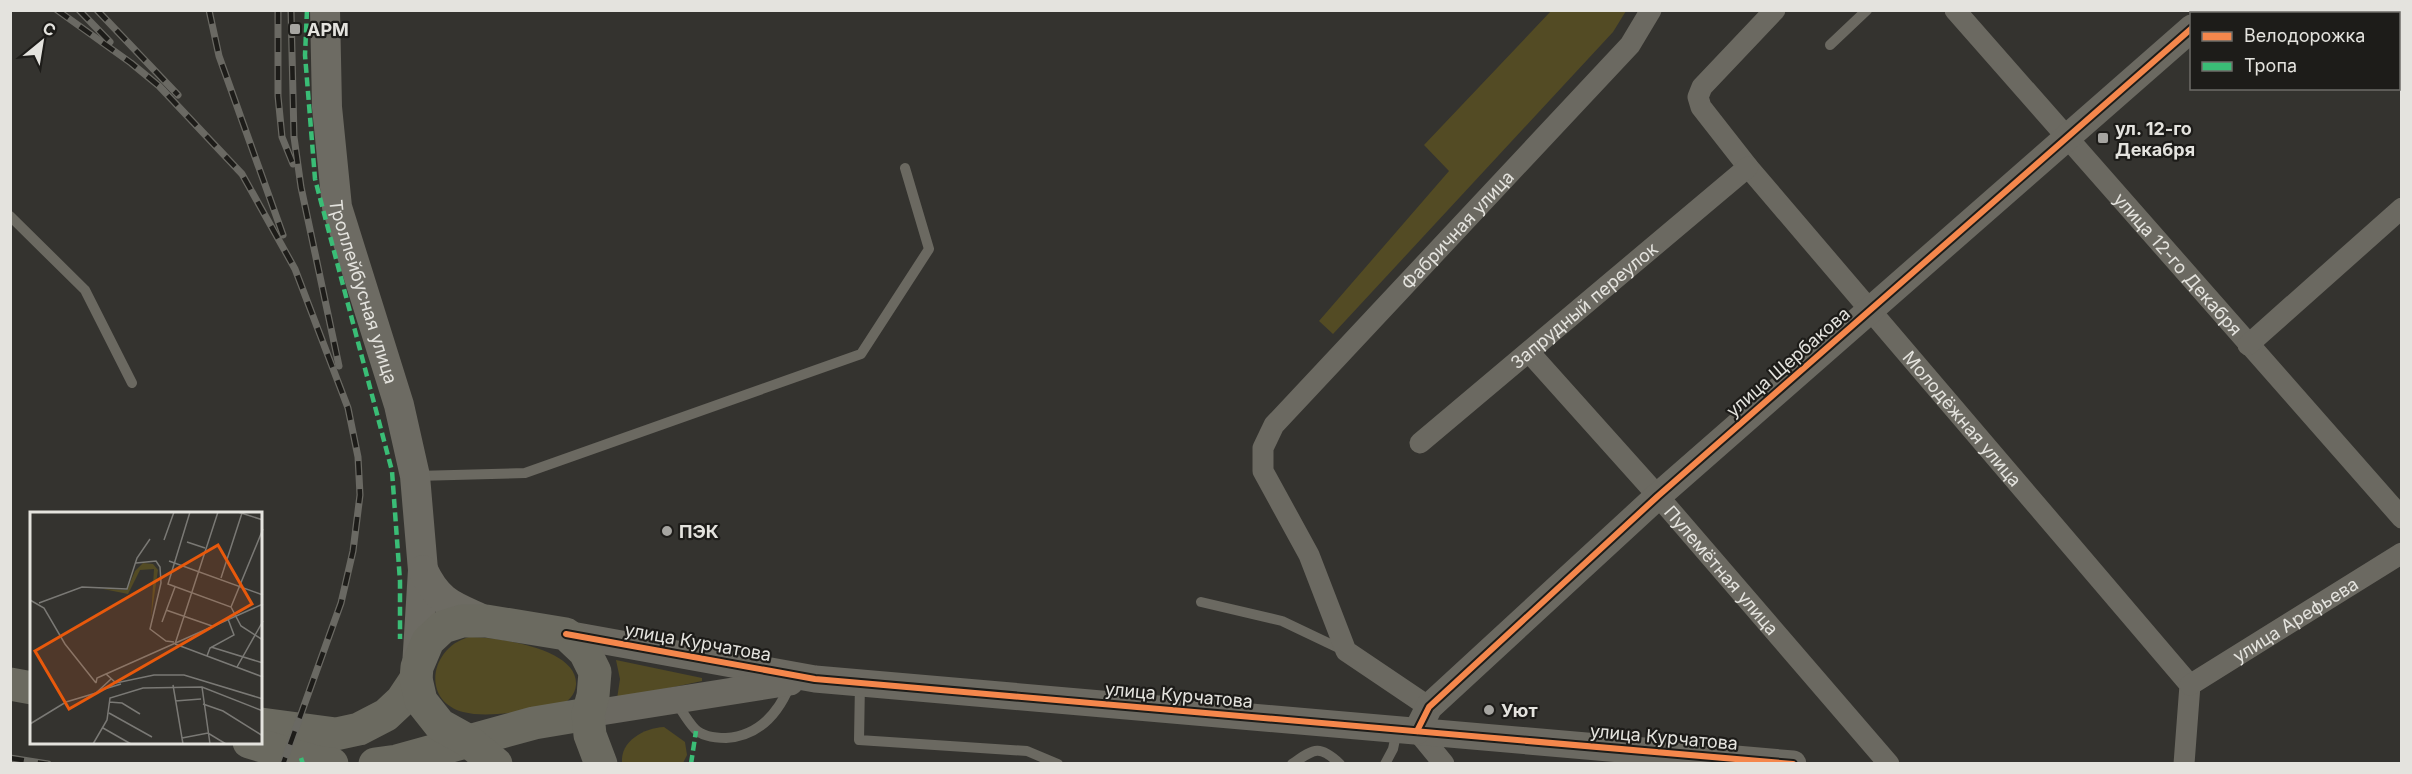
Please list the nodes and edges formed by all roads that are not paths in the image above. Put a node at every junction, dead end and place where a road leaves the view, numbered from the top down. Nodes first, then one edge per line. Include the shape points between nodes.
1 (325, 10) edge
2 (1652, 10) edge
3 (1775, 10) edge
4 (1867, 10) edge
5 (1954, 10) edge
6 (2190, 30) edge
7 (1830, 45) dead end
8 (2067, 136) junction
9 (1748, 167) junction
10 (904, 168) dead end
11 (2402, 208) edge
12 (10, 216) edge
13 (1871, 309) junction
14 (2248, 345) junction
15 (1529, 352) junction
16 (132, 383) dead end
17 (1420, 443) dead end
18 (415, 476) junction
19 (1658, 496) junction
20 (2402, 518) edge
21 (2402, 553) edge
22 (423, 570) junction
23 (1202, 602) dead end
24 (486, 621) junction
25 (566, 634) junction
26 (1346, 651) junction
27 (10, 672) edge
28 (417, 673) junction
29 (30, 675) edge
30 (803, 680) junction
31 (860, 682) junction
32 (10, 684) edge
33 (2190, 685) junction
34 (30, 688) edge
35 (674, 700) junction
36 (1429, 706) junction
37 (588, 714) junction
38 (1407, 730) junction
39 (262, 735) edge
40 (467, 740) junction
41 (394, 763) edge
42 (332, 764) edge
43 (496, 764) edge
44 (601, 764) edge
45 (1058, 764) edge
46 (1292, 764) edge
47 (1340, 764) edge
48 (1385, 764) edge
49 (1444, 764) edge
50 (1793, 764) edge
51 (1889, 764) edge
52 (2184, 764) edge

1 - 18 main road, Троллейбусная улица via 327,107 337,207 399,405
2 - 26 street, Фабричная улица via 1630,45 1274,425 1263,448 1263,471 1309,555
3 - 9 street, Молодёжная улица via 1702,87 1698,97 1701,107
4 - 7 lane
5 - 8 street, улица 12-го Декабря
6 - 8 street, улица Щербакова
8 - 13 street, улица Щербакова
8 - 14 street, улица 12-го Декабря
9 - 13 street, Молодёжная улица
9 - 15 street, Запрудный переулок
10 - 18 lane via 929,249 861,354 525,473
11 - 14 street
12 - 16 lane via 85,290
13 - 19 street, улица Щербакова
13 - 33 street, Молодёжная улица
14 - 20 street, улица 12-го Декабря
15 - 17 street, Запрудный переулок
15 - 19 street, Пулемётная улица
18 - 22 main road, Троллейбусная улица
19 - 36 street, улица Щербакова
19 - 51 street, Пулемётная улица
21 - 33 street, улица Арефьева
22 - 24 main road, Троллейбусная улица via 432,590 442,599
22 - 28 main road, Троллейбусная улица
23 - 26 lane via 1282,621
24 - 25 main road
24 - 28 main road via 462,621 443,627 428,641
25 - 30 street, улица Курчатова
25 - 37 main road via 585,652 595,672
26 - 36 street
27 - 29 main road
28 - 39 main road via 402,700 386,715 359,729 336,734
28 - 40 main road via 421,702 440,725
30 - 31 street, улица Курчатова
30 - 35 street, улица Курчатова
30 - 35 lane via 757,730 740,737 714,738 696,730
31 - 38 street, улица Курчатова
31 - 45 lane via 859,740 1028,751
32 - 34 main road
33 - 52 street
35 - 37 street, улица Курчатова
36 - 38 street, улица Щербакова
37 - 40 main road
37 - 44 main road via 590,735
38 - 48 lane
38 - 49 street
38 - 50 street, улица Курчатова
39 - 42 main road via 320,763
40 - 41 main road
40 - 43 main road
46 - 47 lane via 1319,750 1328,752

